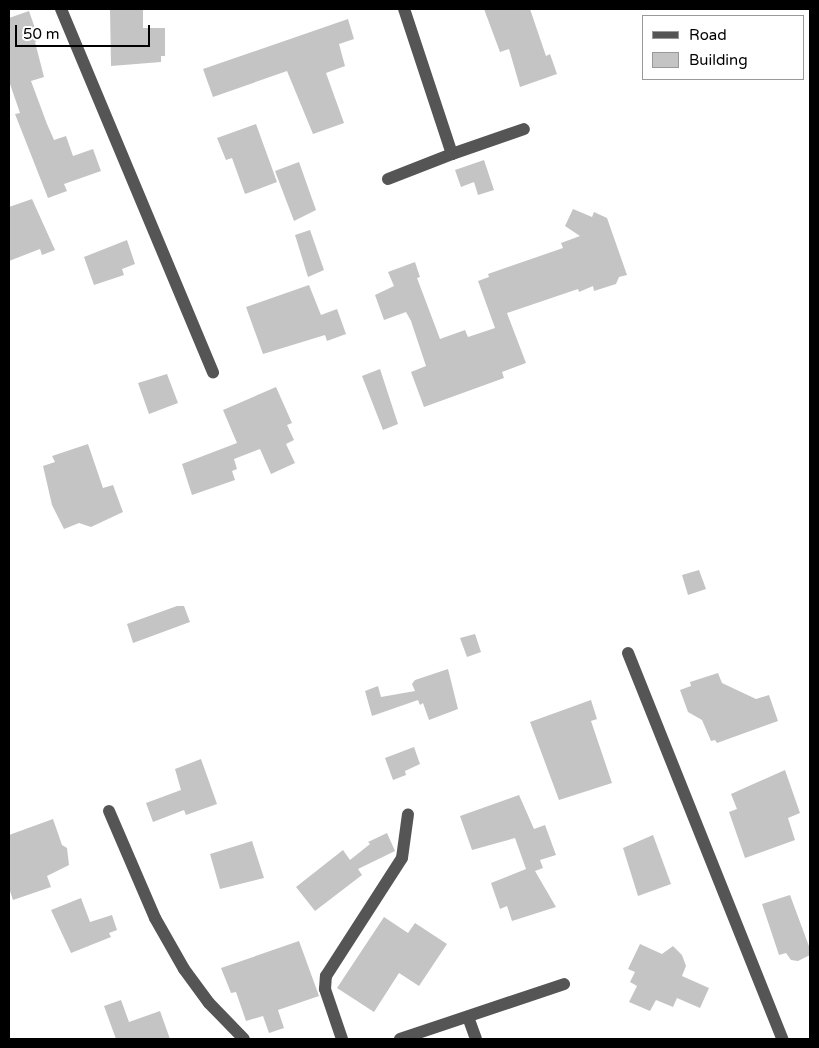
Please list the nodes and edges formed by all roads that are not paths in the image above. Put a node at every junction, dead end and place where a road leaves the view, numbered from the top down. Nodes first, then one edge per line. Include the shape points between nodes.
1 (61, 9) edge
2 (404, 9) edge
3 (524, 129) dead end
4 (452, 154) junction
5 (388, 179) dead end
6 (214, 372) dead end
7 (628, 653) dead end
8 (109, 811) dead end
9 (408, 814) dead end
10 (564, 984) dead end
11 (468, 1017) junction
12 (244, 1039) edge
13 (342, 1039) edge
14 (400, 1039) edge
15 (476, 1039) edge
16 (782, 1039) edge

1 - 6 street
2 - 4 street
3 - 4 street
4 - 5 street
7 - 16 street
8 - 12 street via 155,918 184,969 209,1003
9 - 13 street via 402,858 326,976 325,989
10 - 11 street
11 - 14 street
11 - 15 street

